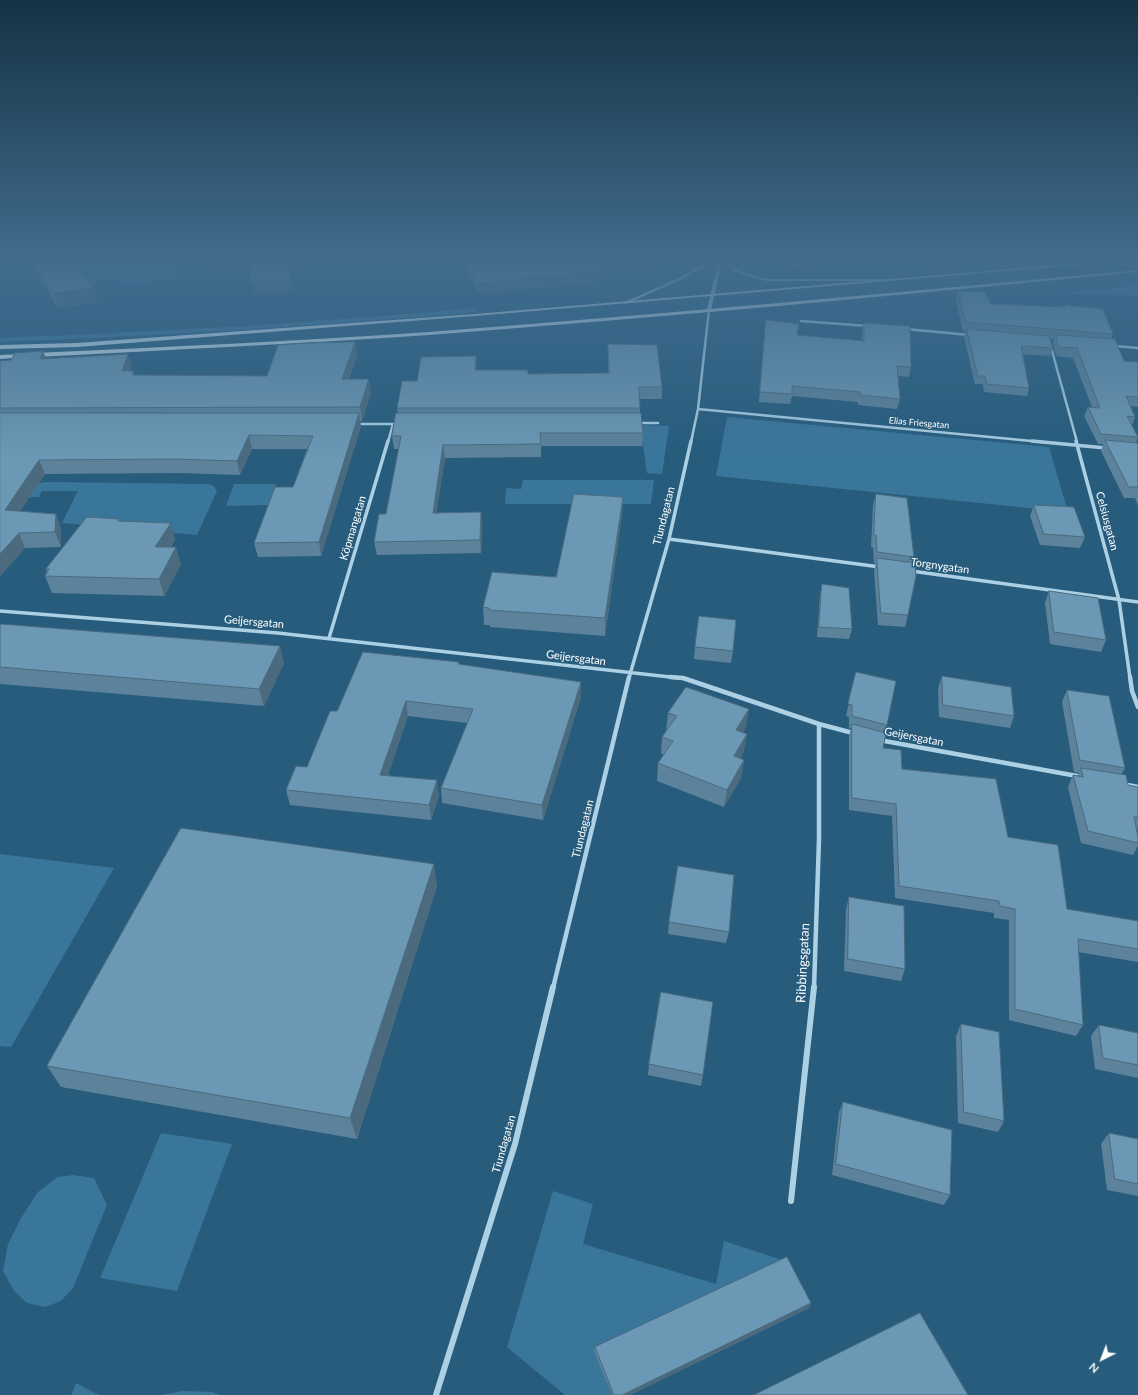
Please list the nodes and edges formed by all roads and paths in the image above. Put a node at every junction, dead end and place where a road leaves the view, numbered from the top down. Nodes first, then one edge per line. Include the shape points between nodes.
1 (315, 327) edge
2 (506, 327) edge
3 (707, 327) edge
4 (902, 329) edge
5 (971, 335) edge
6 (1049, 341) edge
7 (1108, 346) edge
8 (0, 347) edge
9 (1138, 348) edge
10 (0, 357) edge
11 (698, 409) junction
12 (634, 423) edge
13 (658, 423) dead end
14 (354, 424) edge
15 (393, 424) junction
16 (401, 424) edge
17 (1078, 445) junction
18 (1108, 448) edge
19 (669, 538) junction
20 (881, 567) edge
21 (905, 571) edge
22 (1119, 600) junction
23 (1138, 602) edge
24 (0, 611) edge
25 (329, 638) junction
26 (630, 673) junction
27 (1138, 708) edge
28 (819, 724) junction
29 (855, 734) edge
30 (876, 739) edge
31 (1084, 777) edge
32 (1115, 783) edge
33 (1138, 787) edge
34 (791, 1202) dead end
35 (436, 1395) edge

1 - 8 main road
2 - 10 main road
3 - 11 street, Tiundagatan
4 - 5 street
6 - 17 street, Celsiusgatan
7 - 9 street
11 - 17 street, Elias Friesgatan
11 - 19 street, Tiundagatan
12 - 13 street
14 - 15 street
15 - 16 street
15 - 25 street, Köpmangatan
17 - 18 street, Elias Friesgatan
17 - 22 street, Celsiusgatan
19 - 20 street
19 - 26 street, Tiundagatan
21 - 22 street, Torgnygatan
22 - 23 street, Torgnygatan
22 - 27 street, Celsiusgatan via 1132,691
24 - 25 street, Geijersgatan
25 - 26 street, Geijersgatan
26 - 28 street, Geijersgatan via 683,678
26 - 35 street, Tiundagatan via 516,1137
28 - 29 street, Geijersgatan
28 - 34 street, Ribbingsgatan via 819,839 814,985
30 - 31 street, Geijersgatan
32 - 33 street

